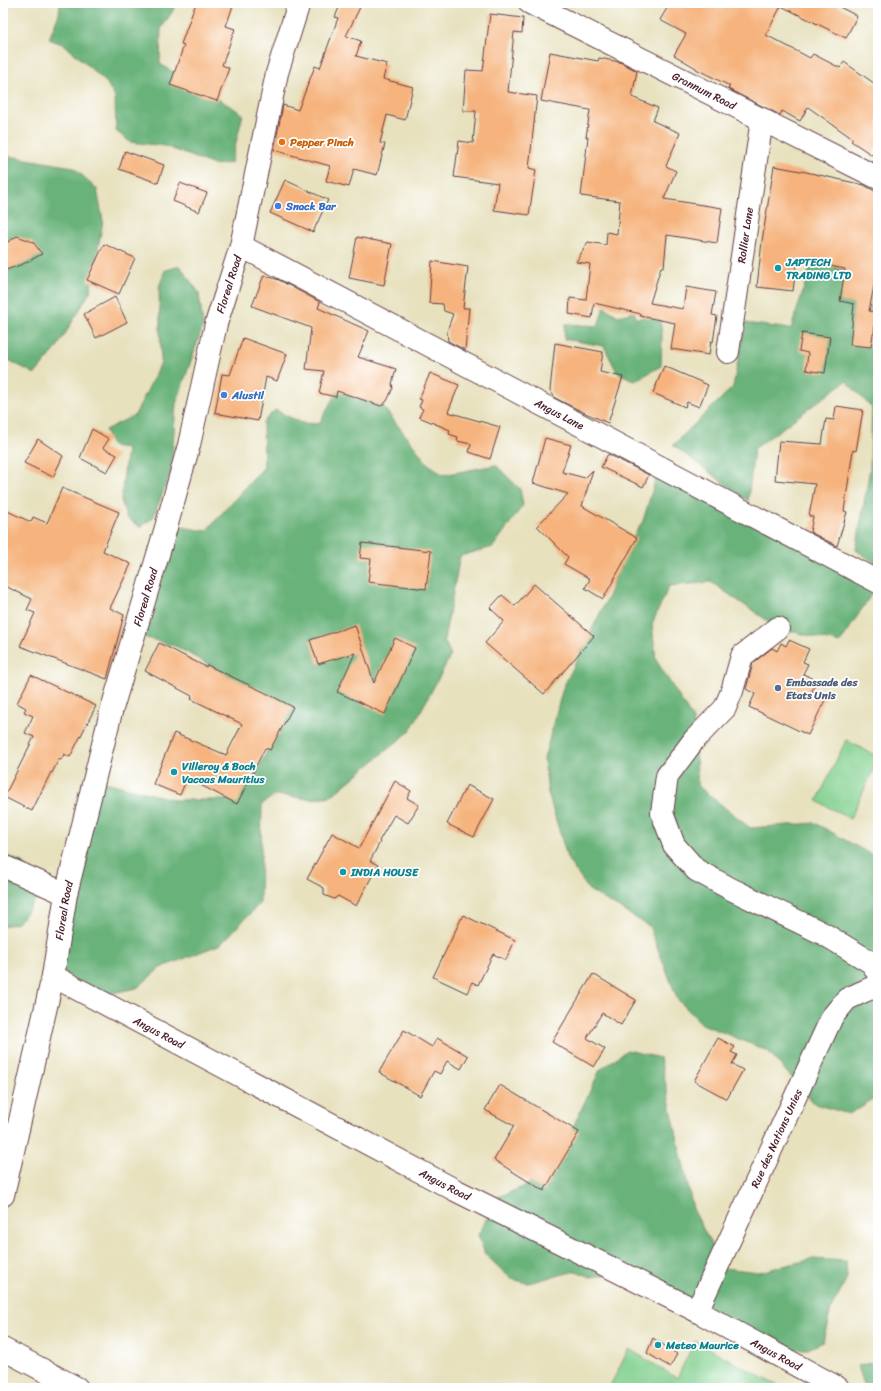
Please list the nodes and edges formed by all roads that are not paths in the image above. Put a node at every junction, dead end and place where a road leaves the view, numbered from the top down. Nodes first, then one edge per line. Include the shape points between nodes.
1 (299, 3) edge
2 (530, 3) edge
3 (762, 119) junction
4 (878, 178) edge
5 (241, 246) junction
6 (728, 352) dead end
7 (878, 582) edge
8 (778, 628) dead end
9 (3, 866) edge
10 (66, 894) junction
11 (878, 974) edge
12 (53, 976) junction
13 (878, 988) edge
14 (9, 1152) edge
15 (3, 1195) edge
16 (697, 1311) junction
17 (3, 1349) edge
18 (77, 1388) edge
19 (838, 1388) edge

1 - 5 street, Floreal Road via 277,73
2 - 3 street, Grannum Road
3 - 4 street, Grannum Road
3 - 6 street, Rollier Lane
5 - 7 street, Angus Lane
5 - 10 street, Floreal Road via 216,324 189,445 167,524 110,712
8 - 11 street via 742,656 725,708 694,740 667,776 662,813 674,845 696,870 824,934 872,963
9 - 10 street
10 - 12 street, Floreal Road
12 - 14 street, Floreal Road
12 - 16 street, Angus Road via 456,1190
13 - 16 street, Rue des Nations Unies via 869,989 847,999 832,1017
14 - 15 street, Floreal Road
16 - 19 street, Angus Road
17 - 18 street

